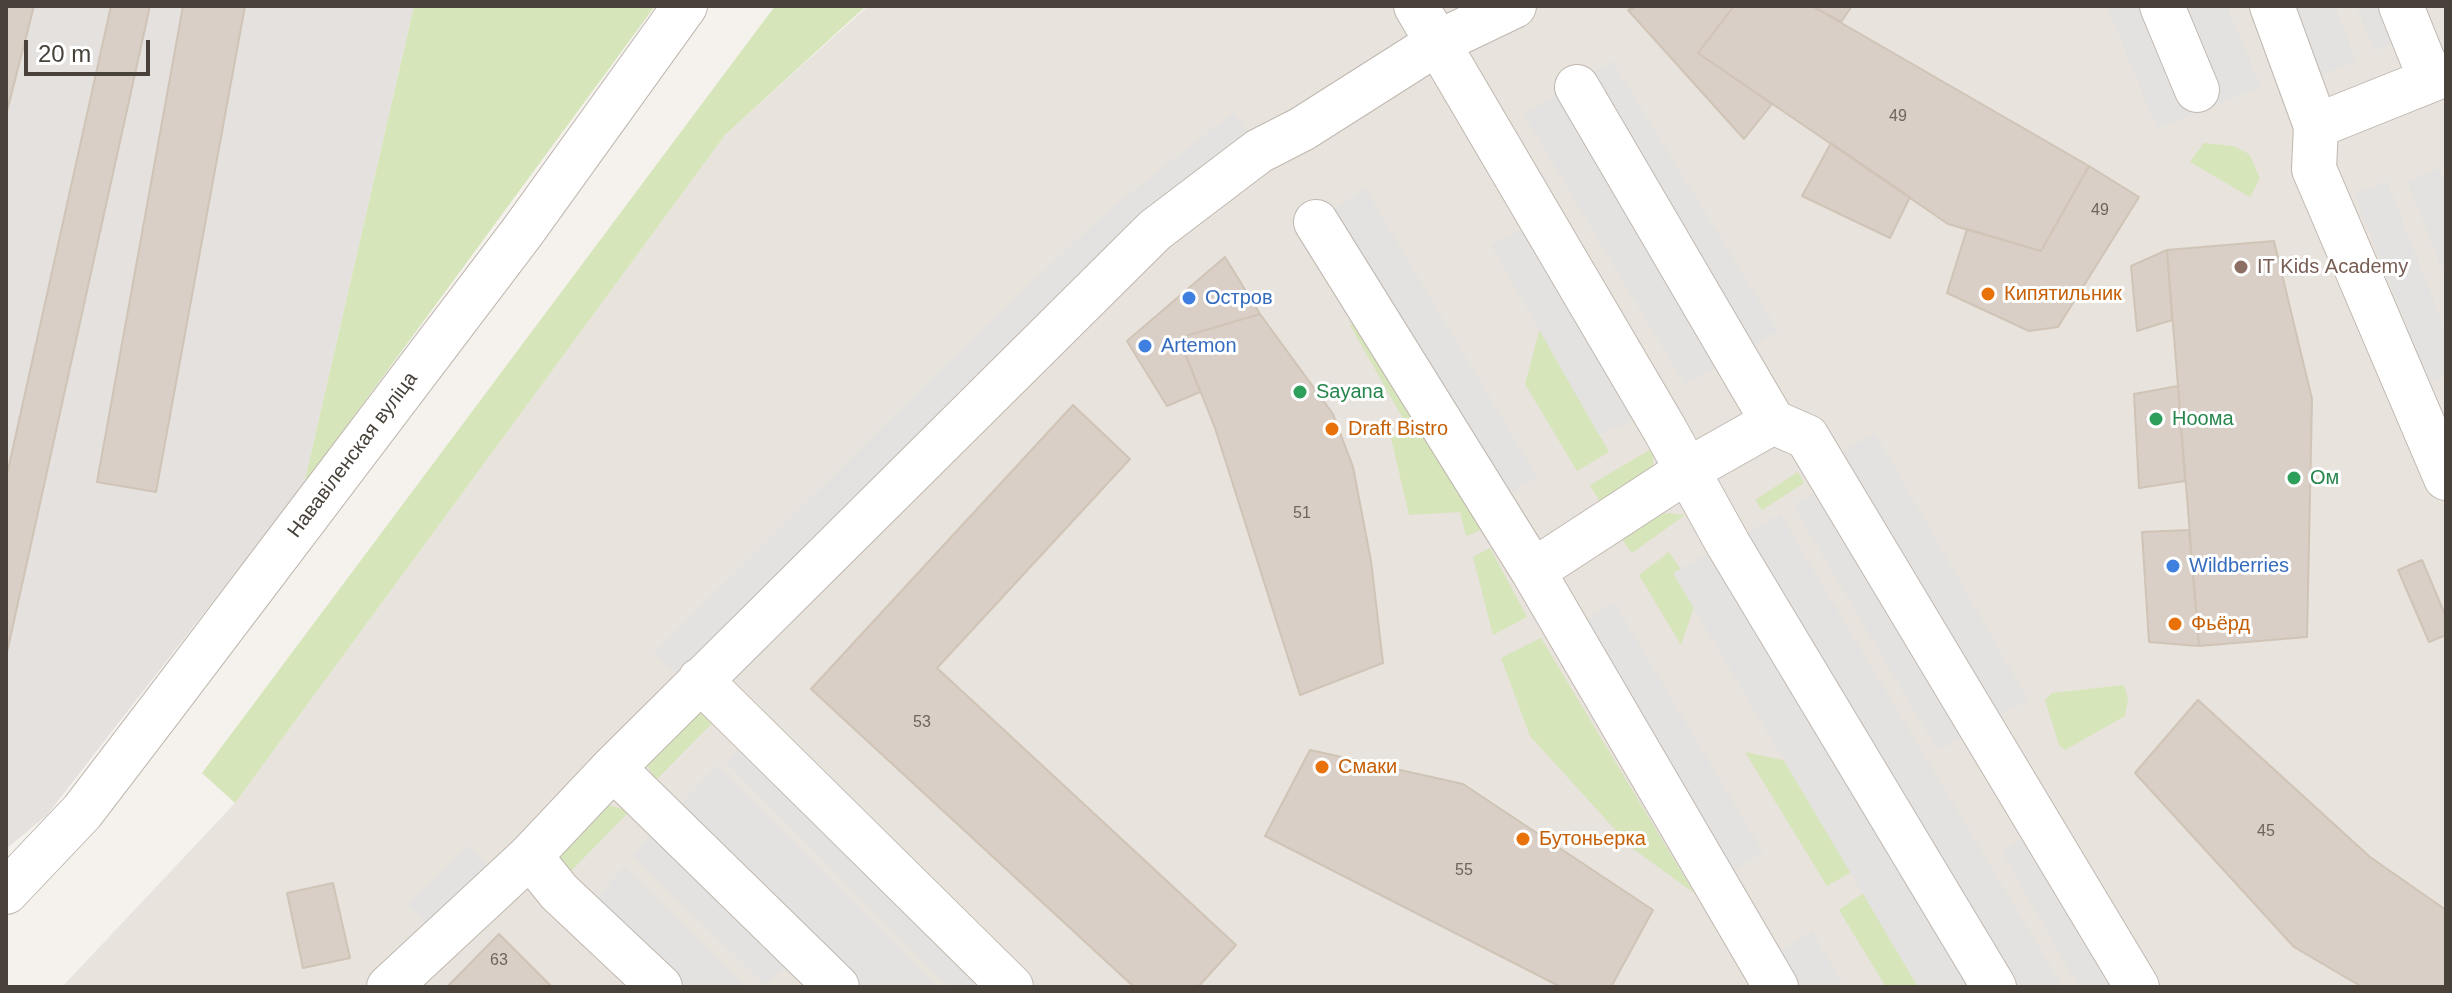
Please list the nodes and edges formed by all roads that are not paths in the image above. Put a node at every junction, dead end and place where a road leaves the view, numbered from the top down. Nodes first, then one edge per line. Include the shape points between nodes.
1 (685, 6) edge
2 (1514, 6) edge
3 (2162, 6) edge
4 (2272, 6) edge
5 (2401, 6) edge
6 (1427, 24) edge
7 (2438, 76) edge
8 (1577, 87) dead end
9 (2197, 90) dead end
10 (2316, 126) junction
11 (1316, 222) dead end
12 (1773, 422) junction
13 (1688, 470) junction
14 (2446, 478) edge
15 (1533, 571) junction
16 (700, 680) junction
17 (613, 768) junction
18 (530, 856) junction
19 (6, 892) edge
20 (389, 987) edge
21 (660, 987) edge
22 (837, 987) edge
23 (1011, 987) edge
24 (1776, 987) edge
25 (1994, 987) edge
26 (2137, 987) edge

1 - 19 street, Нававіленская вуліца via 513,244 82,812
2 - 6 street
3 - 9 street
4 - 10 street
5 - 7 street
6 - 13 street
6 - 16 street via 1302,129 1259,151 1155,230
7 - 10 street
8 - 12 street
10 - 14 street via 2314,169
11 - 15 street
12 - 13 street
12 - 26 street via 1807,437
13 - 15 street
13 - 25 street
15 - 24 street
16 - 17 street
16 - 23 street
17 - 18 street
17 - 22 street
18 - 20 street
18 - 21 street via 559,892

